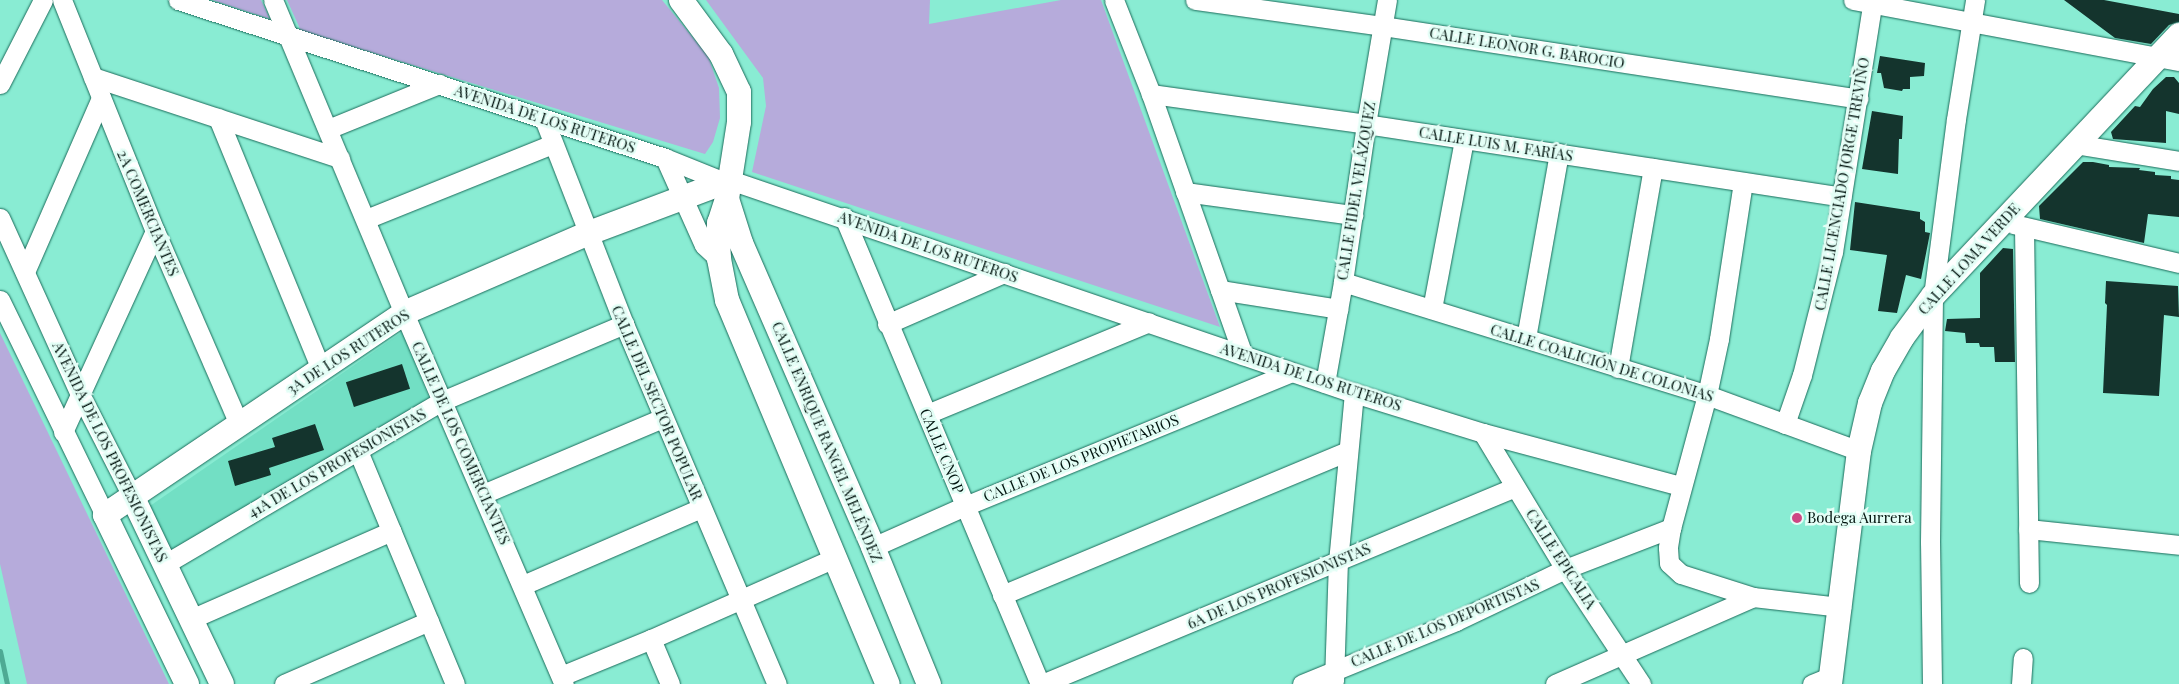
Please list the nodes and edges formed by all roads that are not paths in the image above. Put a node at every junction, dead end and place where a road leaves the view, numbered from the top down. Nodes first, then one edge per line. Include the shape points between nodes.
1 (42, 0) edge
2 (62, 0) edge
3 (178, 0) edge
4 (273, 0) edge
5 (681, 0) edge
6 (1114, 0) edge
7 (1195, 0) edge
8 (1387, 0) edge
9 (1854, 0) edge
10 (1976, 0) edge
11 (1873, 2) edge
12 (1972, 21) junction
13 (1383, 26) junction
14 (2179, 35) edge
15 (290, 36) junction
16 (2169, 59) edge
17 (93, 77) junction
18 (0, 84) edge
19 (439, 84) junction
20 (1151, 94) junction
21 (101, 98) junction
22 (1858, 98) junction
23 (218, 118) junction
24 (544, 119) junction
25 (1366, 124) junction
26 (328, 129) junction
27 (1464, 140) junction
28 (553, 144) junction
29 (2074, 144) junction
30 (1560, 153) junction
31 (340, 158) junction
32 (665, 158) junction
33 (2179, 162) edge
34 (1653, 168) junction
35 (1743, 182) junction
36 (726, 187) junction
37 (1185, 192) junction
38 (1842, 196) junction
39 (681, 197) junction
40 (1353, 215) junction
41 (0, 218) edge
42 (844, 218) junction
43 (366, 219) junction
44 (2013, 224) junction
45 (155, 231) junction
46 (589, 233) junction
47 (719, 259) junction
48 (2179, 263) edge
49 (25, 272) junction
50 (1004, 273) junction
51 (754, 275) junction
52 (1343, 282) junction
53 (724, 285) junction
54 (1220, 290) junction
55 (1933, 296) junction
56 (0, 300) edge
57 (1338, 309) junction
58 (1432, 309) junction
59 (404, 313) junction
60 (1150, 322) junction
61 (624, 324) junction
62 (887, 324) junction
63 (1526, 338) junction
64 (1243, 355) junction
65 (1618, 368) junction
66 (322, 369) junction
67 (1291, 372) junction
68 (1325, 383) junction
69 (1354, 392) junction
70 (80, 394) junction
71 (1707, 395) junction
72 (442, 401) junction
73 (927, 414) junction
74 (663, 418) junction
75 (239, 424) junction
76 (1785, 424) junction
77 (63, 432) junction
78 (1483, 432) junction
79 (358, 450) junction
80 (1348, 451) junction
81 (1859, 451) junction
82 (1681, 486) junction
83 (1515, 487) junction
84 (483, 494) junction
85 (132, 496) junction
86 (965, 506) junction
87 (701, 508) junction
88 (105, 515) junction
89 (1671, 528) junction
90 (2028, 529) junction
91 (391, 531) junction
92 (2179, 545) edge
93 (873, 547) junction
94 (835, 558) junction
95 (1338, 562) junction
96 (165, 564) junction
97 (1565, 569) junction
98 (2029, 583) dead end
99 (522, 585) junction
100 (1002, 595) junction
101 (1753, 597) junction
102 (741, 600) junction
103 (1841, 607) junction
104 (191, 619) junction
105 (429, 621) junction
106 (652, 640) junction
107 (1623, 654) junction
108 (2023, 658) dead end
109 (1334, 677) edge
110 (562, 680) edge
111 (1825, 681) edge
112 (187, 684) edge
113 (222, 684) edge
114 (284, 684) edge
115 (455, 684) edge
116 (670, 684) edge
117 (777, 684) edge
118 (888, 684) edge
119 (929, 684) edge
120 (1041, 684) edge
121 (1302, 684) edge
122 (1554, 684) edge
123 (1641, 684) edge
124 (1932, 684) edge
125 (2021, 684) edge

1 - 18 street
2 - 17 street, 2A COMERCIANTES
3 - 15 street, AVENIDA DE LOS RUTEROS
4 - 15 street, CALLE DE LOS COMERCIANTES
5 - 36 street, CALLE ENRIQUE RANGEL MELÉNDEZ via 721,54 738,92 740,122
6 - 20 street
7 - 13 street, CALLE LEONOR G. BAROCIO
8 - 13 street, CALLE FIDEL VELÁZQUEZ
9 - 11 street
10 - 12 street
11 - 12 street
11 - 22 street, CALLE LICENCIADO JORGE TREVIÑO
12 - 16 street
12 - 55 street
13 - 22 street, CALLE LEONOR G. BAROCIO
13 - 25 street, CALLE FIDEL VELÁZQUEZ
14 - 16 street, CALLE LOMA VERDE
15 - 19 street, AVENIDA DE LOS RUTEROS
15 - 26 street, CALLE DE LOS COMERCIANTES
16 - 29 street, CALLE LOMA VERDE
17 - 21 street, 2A COMERCIANTES
17 - 23 street
19 - 24 street, AVENIDA DE LOS RUTEROS
19 - 26 street
20 - 25 street, CALLE LUIS M. FARÍAS
20 - 37 street
21 - 45 street, 2A COMERCIANTES
21 - 49 street
22 - 38 street, CALLE LICENCIADO JORGE TREVIÑO
23 - 31 street
23 - 66 street
24 - 28 street, CALLE DEL SECTOR POPULAR
24 - 32 street, AVENIDA DE LOS RUTEROS
25 - 27 street, CALLE LUIS M. FARÍAS
25 - 40 street, CALLE FIDEL VELÁZQUEZ
26 - 31 street, CALLE DE LOS COMERCIANTES
27 - 30 street, CALLE LUIS M. FARÍAS
27 - 58 street
28 - 43 street
28 - 46 street, CALLE DEL SECTOR POPULAR
29 - 33 street
29 - 44 street, CALLE LOMA VERDE
30 - 34 street, CALLE LUIS M. FARÍAS
30 - 63 street
31 - 43 street, CALLE DE LOS COMERCIANTES
32 - 36 street, AVENIDA DE LOS RUTEROS
32 - 39 street
34 - 35 street, CALLE LUIS M. FARÍAS
34 - 65 street
35 - 38 street, CALLE LUIS M. FARÍAS
35 - 71 street
36 - 39 street, 3A DE LOS RUTEROS
36 - 42 street, AVENIDA DE LOS RUTEROS
36 - 47 street, CALLE ENRIQUE RANGEL MELÉNDEZ via 719,224
36 - 51 street, CALLE ENRIQUE RANGEL MELÉNDEZ via 741,243
37 - 40 street
37 - 54 street
38 - 76 street, CALLE LICENCIADO JORGE TREVIÑO via 1820,310
39 - 46 street, 3A DE LOS RUTEROS
39 - 47 street via 704,245
40 - 52 street, CALLE FIDEL VELÁZQUEZ
41 - 49 street, AVENIDA DE LOS PROFESIONISTAS
42 - 50 street, AVENIDA DE LOS RUTEROS
42 - 62 street, CALLE CNOP
43 - 59 street, CALLE DE LOS COMERCIANTES
44 - 48 street
44 - 55 street, CALLE LOMA VERDE
44 - 90 street
45 - 70 street
45 - 75 street, 2A COMERCIANTES
46 - 59 street, 3A DE LOS RUTEROS
46 - 61 street, CALLE DEL SECTOR POPULAR
47 - 53 street, CALLE ENRIQUE RANGEL MELÉNDEZ
49 - 70 street, AVENIDA DE LOS PROFESIONISTAS
50 - 60 street, AVENIDA DE LOS RUTEROS
50 - 62 street
51 - 53 street via 746,272 737,274
51 - 93 street, CALLE ENRIQUE RANGEL MELÉNDEZ
52 - 57 street, CALLE FIDEL VELÁZQUEZ
52 - 58 street, CALLE COALICIÓN DE COLONIAS
53 - 94 street, CALLE ENRIQUE RANGEL MELÉNDEZ via 734,317
54 - 57 street
54 - 64 street
55 - 81 street, CALLE LOMA VERDE via 1883,371 1870,403
55 - 124 street
56 - 77 street
57 - 68 street, CALLE FIDEL VELÁZQUEZ
58 - 63 street, CALLE COALICIÓN DE COLONIAS
59 - 66 street, 3A DE LOS RUTEROS
59 - 72 street, CALLE DE LOS COMERCIANTES
60 - 64 street, AVENIDA DE LOS RUTEROS
60 - 73 street
61 - 72 street, 41A DE LOS PROFESIONISTAS
61 - 74 street, CALLE DEL SECTOR POPULAR
62 - 73 street, CALLE CNOP
63 - 65 street, CALLE COALICIÓN DE COLONIAS
64 - 67 street, AVENIDA DE LOS RUTEROS
65 - 71 street, CALLE COALICIÓN DE COLONIAS
66 - 75 street, 3A DE LOS RUTEROS
67 - 68 street, AVENIDA DE LOS RUTEROS
67 - 86 street, CALLE DE LOS PROPIETARIOS
68 - 69 street, AVENIDA DE LOS RUTEROS
69 - 78 street, AVENIDA DE LOS RUTEROS
69 - 80 street
70 - 77 street
70 - 85 street, AVENIDA DE LOS PROFESIONISTAS
71 - 76 street, CALLE COALICIÓN DE COLONIAS
71 - 82 street
72 - 79 street, 41A DE LOS PROFESIONISTAS
72 - 84 street, CALLE DE LOS COMERCIANTES
73 - 86 street, CALLE CNOP
74 - 84 street
74 - 87 street, CALLE DEL SECTOR POPULAR
75 - 85 street, 3A DE LOS RUTEROS
76 - 81 street, CALLE COALICIÓN DE COLONIAS
77 - 88 street
78 - 82 street, AVENIDA DE LOS RUTEROS
78 - 83 street, CALLE EPICALIA
79 - 91 street
79 - 96 street, 41A DE LOS PROFESIONISTAS
80 - 95 street
80 - 100 street
81 - 103 street, CALLE LOMA VERDE
82 - 89 street
83 - 95 street, 6A DE LOS PROFESIONISTAS
83 - 97 street, CALLE EPICALIA
84 - 99 street, CALLE DE LOS COMERCIANTES
85 - 88 street, 3A DE LOS RUTEROS
85 - 96 street, AVENIDA DE LOS PROFESIONISTAS
86 - 93 street, CALLE DE LOS PROPIETARIOS
86 - 100 street, CALLE CNOP
87 - 99 street
87 - 102 street, CALLE DEL SECTOR POPULAR
88 - 112 street
89 - 97 street, CALLE DE LOS DEPORTISTAS
89 - 101 street via 1668,557 1674,569 1708,584
90 - 92 street
90 - 98 street
91 - 104 street
91 - 105 street
93 - 119 street, CALLE ENRIQUE RANGEL MELÉNDEZ
94 - 102 street
94 - 118 street, CALLE ENRIQUE RANGEL MELÉNDEZ
95 - 109 street
95 - 120 street, 6A DE LOS PROFESIONISTAS
96 - 104 street, AVENIDA DE LOS PROFESIONISTAS
97 - 107 street, CALLE EPICALIA
97 - 109 street, CALLE DE LOS DEPORTISTAS
99 - 110 street, CALLE DE LOS COMERCIANTES
100 - 120 street, CALLE CNOP
101 - 103 street
101 - 107 street
102 - 106 street
102 - 117 street, CALLE DEL SECTOR POPULAR
103 - 111 street
104 - 113 street, AVENIDA DE LOS PROFESIONISTAS
105 - 114 street
105 - 115 street
106 - 110 street
106 - 116 street
107 - 122 street
107 - 123 street, CALLE EPICALIA
108 - 125 street
109 - 121 street, CALLE DE LOS DEPORTISTAS

